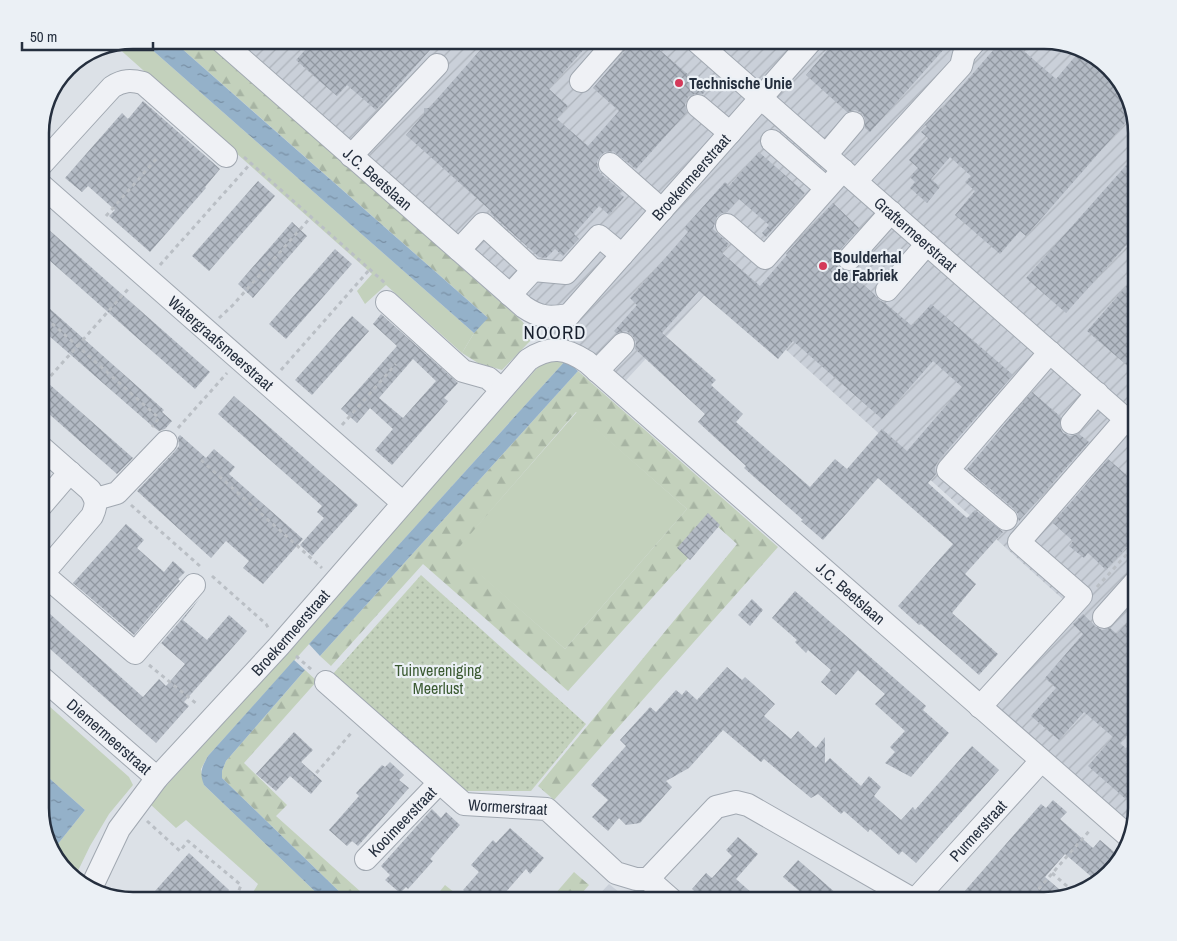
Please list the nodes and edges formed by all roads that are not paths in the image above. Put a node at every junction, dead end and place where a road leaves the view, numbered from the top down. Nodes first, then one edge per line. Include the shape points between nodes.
1 (230, 49) edge
2 (610, 49) edge
3 (706, 49) edge
4 (804, 49) edge
5 (968, 49) edge
6 (436, 65) dead end
7 (582, 80) dead end
8 (761, 98) junction
9 (698, 106) dead end
10 (853, 123) dead end
11 (730, 134) junction
12 (772, 141) dead end
13 (224, 154) road end
14 (826, 155) junction
15 (49, 156) edge
16 (351, 156) junction
17 (610, 164) dead end
18 (849, 175) junction
19 (826, 188) junction
20 (49, 192) edge
21 (662, 210) junction
22 (891, 212) junction
23 (728, 225) dead end
24 (927, 244) junction
25 (459, 250) junction
26 (622, 255) junction
27 (849, 259) dead end
28 (533, 270) junction
29 (887, 290) dead end
30 (510, 295) junction
31 (387, 302) dead end
32 (569, 315) junction
33 (537, 316) junction
34 (623, 344) dead end
35 (539, 352) junction
36 (572, 352) junction
37 (1050, 352) junction
38 (597, 371) junction
39 (502, 389) junction
40 (1097, 394) junction
41 (1128, 421) edge
42 (1072, 423) dead end
43 (1128, 427) edge
44 (166, 441) road end
45 (49, 454) edge
46 (70, 472) junction
47 (49, 496) edge
48 (96, 499) junction
49 (403, 503) junction
50 (1006, 519) dead end
51 (49, 567) edge
52 (49, 581) edge
53 (194, 585) dead end
54 (1128, 590) edge
55 (1104, 618) dead end
56 (326, 682) road end
57 (49, 684) edge
58 (980, 707) junction
59 (1041, 761) junction
60 (157, 778) junction
61 (439, 783) junction
62 (1125, 833) edge
63 (366, 859) dead end
64 (648, 879) junction
65 (94, 882) edge
66 (663, 892) edge
67 (898, 892) edge
68 (922, 892) edge

1 - 16 street, J.C. Beetslaan
2 - 7 street
3 - 8 street, Graftermeerstraat
4 - 8 street, Broekermeerstraat
5 - 18 street via 961,66
6 - 16 street
8 - 11 street, Broekermeerstraat
8 - 14 street, Graftermeerstraat
9 - 11 street
10 - 14 street
11 - 21 street, Broekermeerstraat
12 - 19 street
13 - 15 street via 143,83 133,80 122,81 112,87
14 - 18 street, Graftermeerstraat
16 - 25 street, J.C. Beetslaan
17 - 21 street
18 - 19 street
18 - 22 street, Graftermeerstraat
19 - 23 street via 765,258
20 - 49 street, Watergraafsmeerstraat
21 - 26 street, Broekermeerstraat
22 - 24 street, Graftermeerstraat
22 - 27 street
24 - 29 street
24 - 37 street, Graftermeerstraat
25 - 28 street via 484,224
25 - 30 street, J.C. Beetslaan
26 - 28 street via 600,236 566,273
26 - 32 street, Broekermeerstraat
28 - 30 street
30 - 33 street, J.C. Beetslaan
31 - 39 street via 463,371 488,378
32 - 33 street
32 - 36 street
33 - 35 street
34 - 38 street
35 - 36 street
35 - 39 street, Broekermeerstraat
36 - 38 street, J.C. Beetslaan
37 - 40 street, Graftermeerstraat
37 - 50 street via 948,470
38 - 58 street, J.C. Beetslaan
39 - 49 street, Broekermeerstraat
40 - 41 street, Graftermeerstraat
40 - 42 street
43 - 58 street via 1019,542 1081,596
44 - 48 street via 118,493
45 - 46 street
46 - 47 street
46 - 48 street
48 - 51 street via 92,516
49 - 60 street, Broekermeerstraat via 279,646
52 - 53 street via 135,653
54 - 55 street
56 - 61 street, Wormerstraat
57 - 60 street, Diemermeerstraat
58 - 59 street, J.C. Beetslaan
59 - 62 street, J.C. Beetslaan
59 - 68 street, Purmerstraat
60 - 65 street, Broekermeerstraat via 119,829
61 - 63 street, Kooimeerstraat
61 - 64 street, Wormerstraat via 464,804 547,808 616,872 636,879
64 - 66 street
64 - 67 street via 716,807 736,802 748,805

